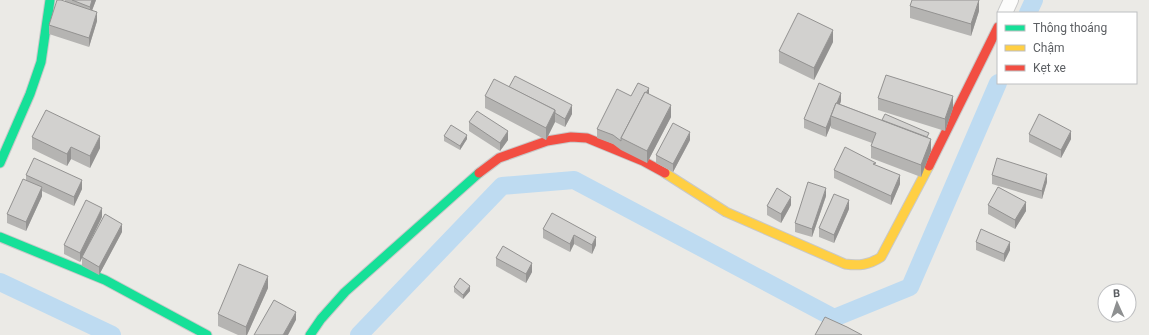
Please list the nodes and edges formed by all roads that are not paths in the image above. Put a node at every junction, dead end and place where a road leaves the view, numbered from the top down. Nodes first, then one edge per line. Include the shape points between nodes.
1 (50, 0) edge
2 (1011, 0) edge
3 (1005, 12) edge
4 (997, 29) edge
5 (0, 163) edge
6 (0, 237) edge
7 (207, 335) edge
8 (310, 335) edge

1 - 5 street via 41,62
2 - 3 street
4 - 8 street via 920,184 881,257 873,263 845,264 726,212 643,161 587,138 571,137 547,141 499,158 480,172 345,292
6 - 7 street via 105,280

